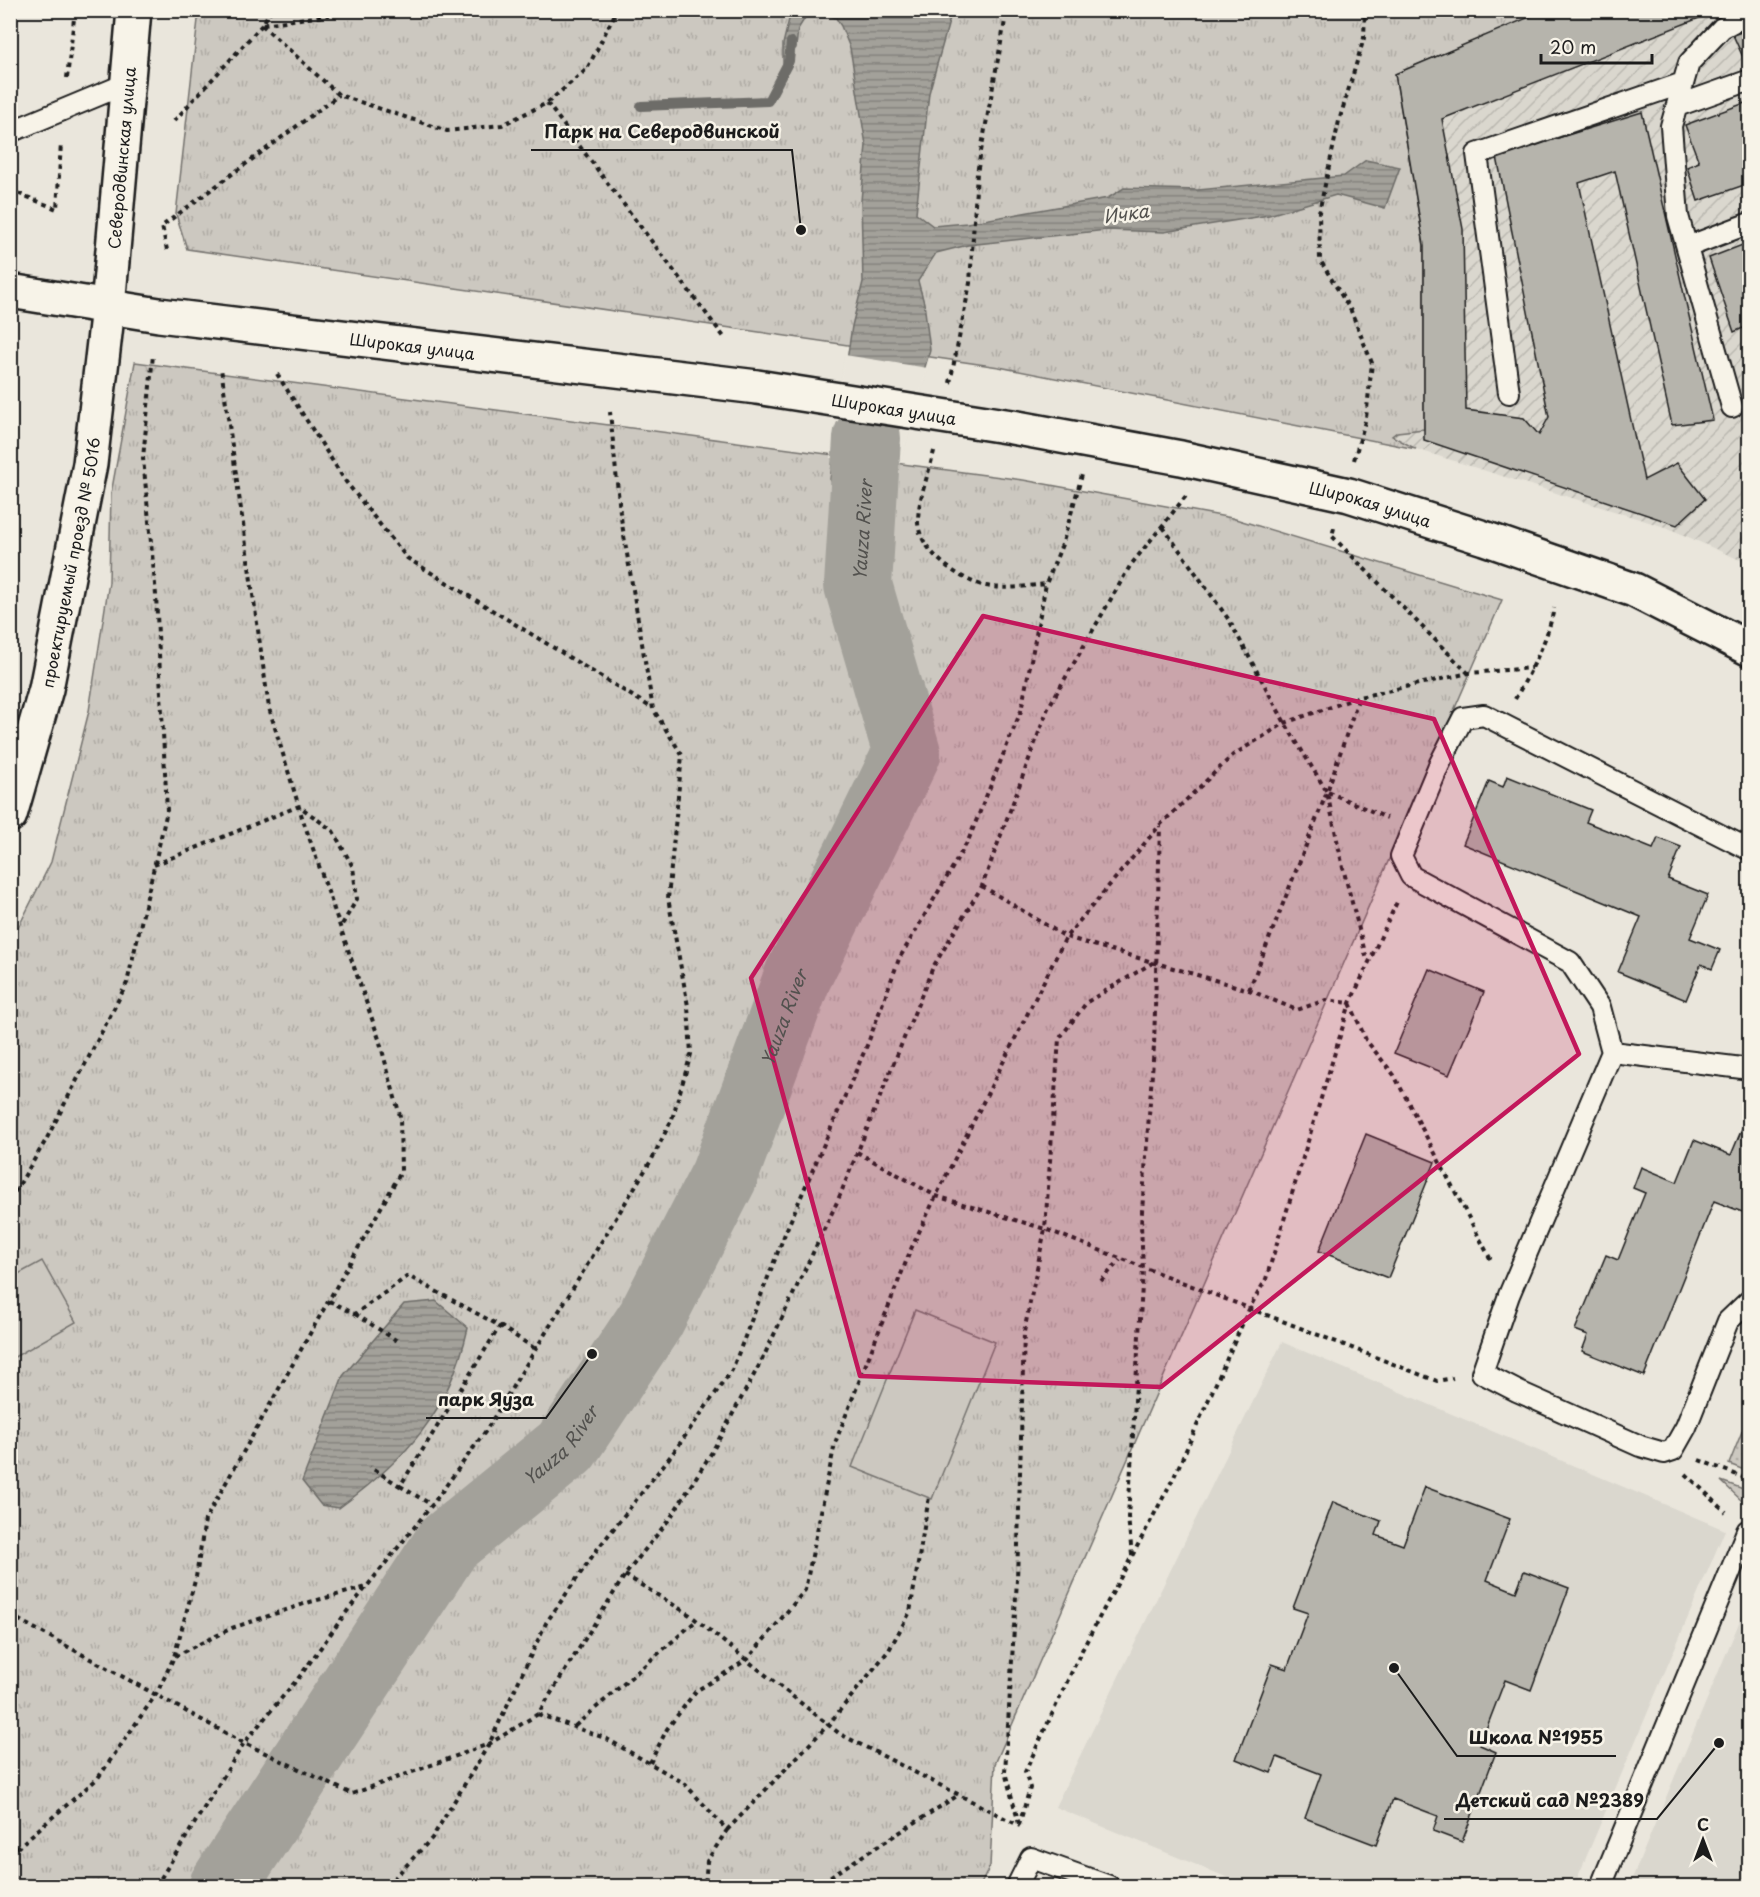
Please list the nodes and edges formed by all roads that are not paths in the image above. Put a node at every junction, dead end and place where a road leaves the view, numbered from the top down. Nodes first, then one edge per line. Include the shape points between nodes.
1 (134, 10) edge
2 (1749, 13) edge
3 (1749, 80) edge
4 (128, 83) junction
5 (1683, 83) junction
6 (1677, 106) junction
7 (10, 132) edge
8 (1749, 223) edge
9 (1687, 247) junction
10 (10, 291) edge
11 (108, 308) junction
12 (1509, 393) dead end
13 (1732, 407) dead end
14 (1749, 649) edge
15 (10, 815) edge
16 (1749, 850) edge
17 (1612, 1052) junction
18 (1749, 1070) edge
19 (1749, 1300) edge
20 (1748, 1531) edge
21 (1017, 1887) edge
22 (1109, 1887) edge
23 (1601, 1887) edge

1 - 4 main road, Северодвинская улица
2 - 5 lane via 1722,28 1689,63
3 - 6 lane
4 - 7 lane
4 - 11 main road, Северодвинская улица
5 - 6 lane
5 - 12 lane via 1477,154
6 - 9 lane via 1671,126 1678,216
8 - 9 lane
9 - 13 lane
10 - 11 main road, Широкая улица
11 - 14 main road, Широкая улица via 757,387 1181,458 1344,494 1484,538 1634,590
11 - 15 main road, проектируемый проезд № 5016 via 90,464 46,689
16 - 17 lane via 1484,715 1463,718 1401,856 1411,876 1570,962 1600,1007
17 - 18 lane
17 - 19 lane via 1509,1295 1482,1373 1620,1437 1668,1451 1686,1427 1728,1321
20 - 23 lane
21 - 22 lane via 1031,1858

